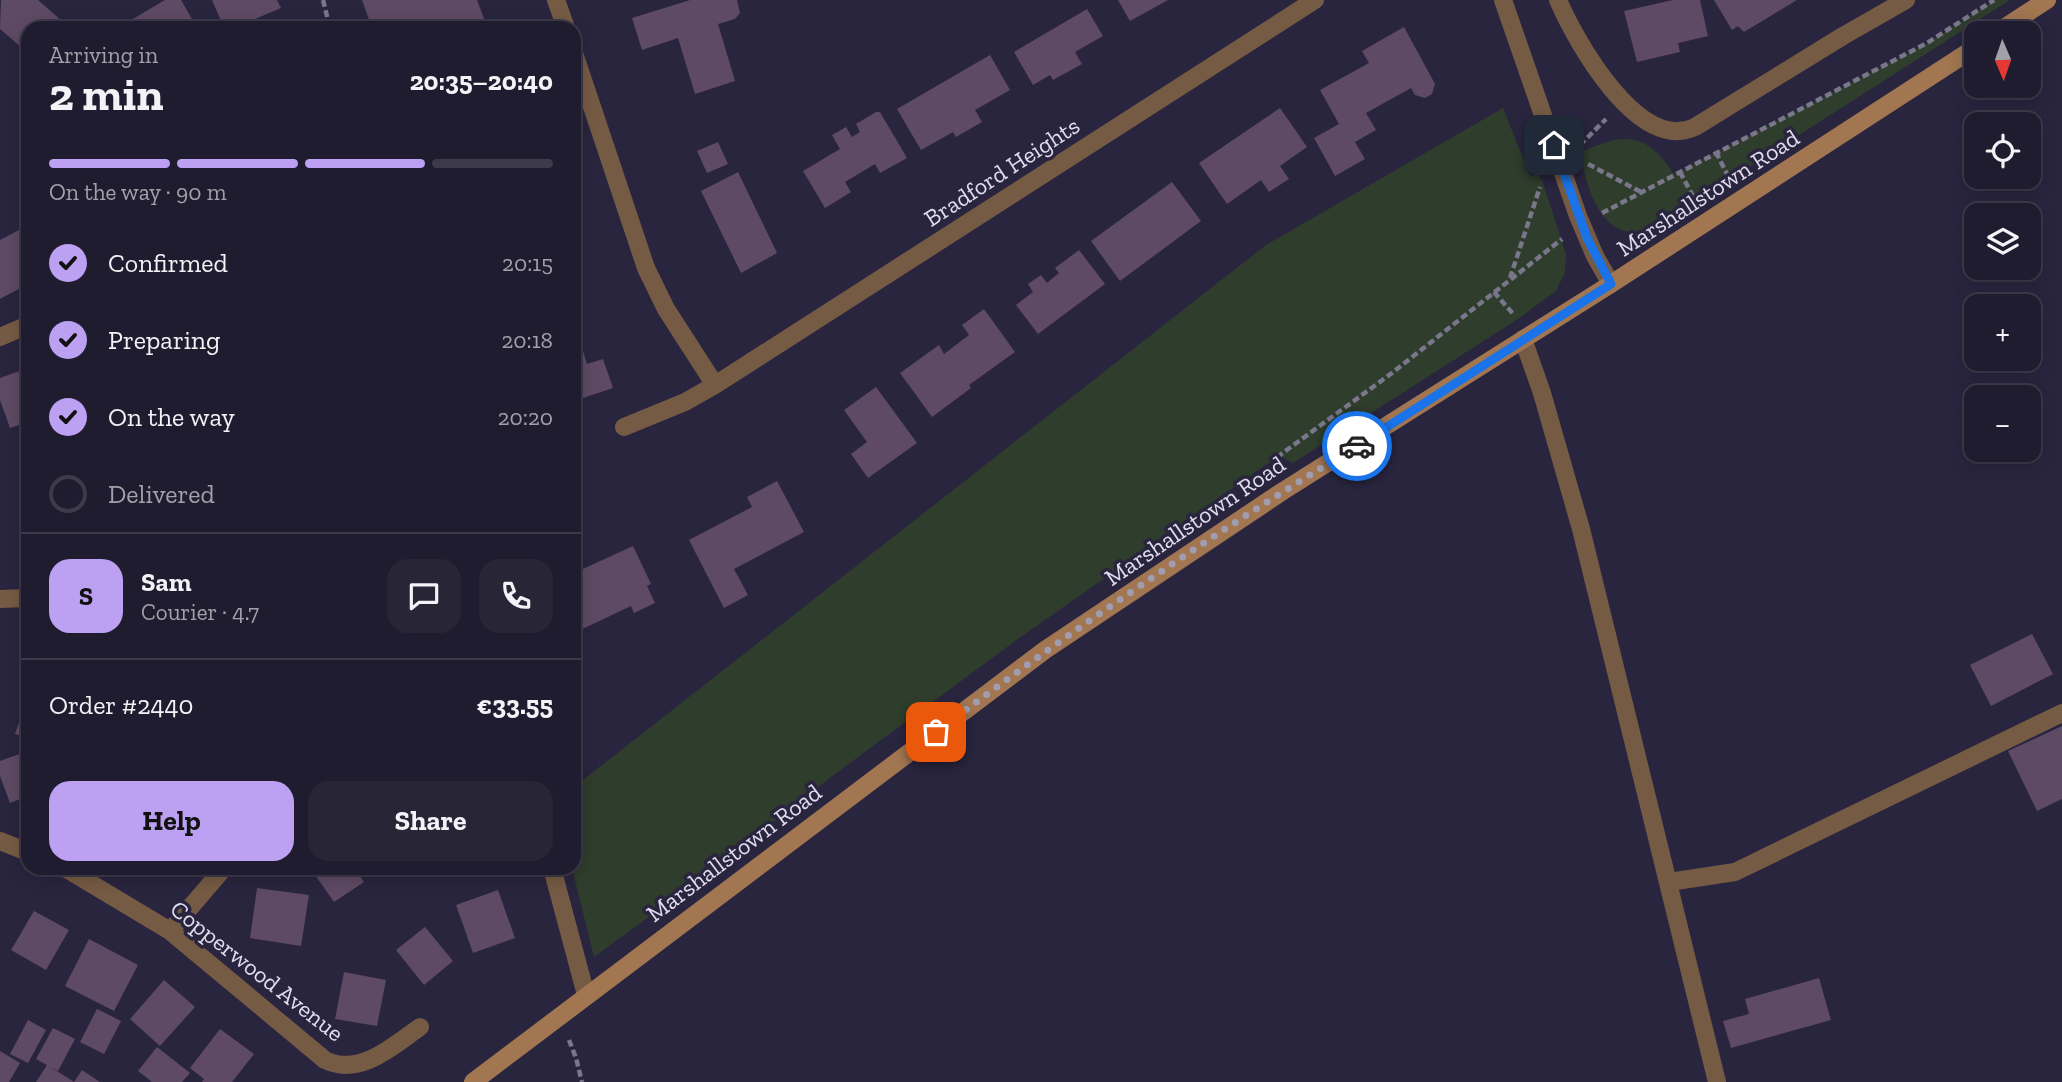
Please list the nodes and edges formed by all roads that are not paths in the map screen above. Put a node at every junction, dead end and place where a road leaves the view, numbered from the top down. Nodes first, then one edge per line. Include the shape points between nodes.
1 (556, 0) edge
2 (1315, 0) edge
3 (1503, 0) edge
4 (1558, 0) edge
5 (1906, 0) edge
6 (2047, 0) edge
7 (564, 21) edge
8 (2015, 21) edge
9 (1964, 55) edge
10 (581, 74) edge
11 (1611, 284) junction
12 (21, 328) edge
13 (0, 337) edge
14 (1523, 339) junction
15 (715, 385) junction
16 (624, 427) dead end
17 (21, 598) edge
18 (0, 599) edge
19 (2062, 713) edge
20 (0, 841) edge
21 (21, 849) edge
22 (77, 875) edge
23 (219, 875) edge
24 (554, 875) edge
25 (1670, 881) junction
26 (170, 931) junction
27 (586, 995) junction
28 (420, 1027) dead end
29 (472, 1082) edge
30 (1717, 1082) edge

1 - 7 street
2 - 15 street, Bradford Heights
3 - 11 street via 1581,224
4 - 5 street via 1591,60 1624,101 1661,130 1676,132 1686,131
6 - 8 main road
9 - 11 main road, Marshallstown Road
10 - 15 street via 646,268 666,309
11 - 14 main road, Marshallstown Road
12 - 13 street
14 - 25 street via 1581,529
14 - 27 main road, Marshallstown Road via 1045,650
15 - 16 street, Bradford Heights
17 - 18 street
19 - 25 street via 1735,872
20 - 21 street
22 - 26 street, Copperwood Avenue
23 - 26 street
24 - 27 street
25 - 30 street
26 - 28 street, Copperwood Avenue via 333,1064 370,1060
27 - 29 main road, Marshallstown Road

